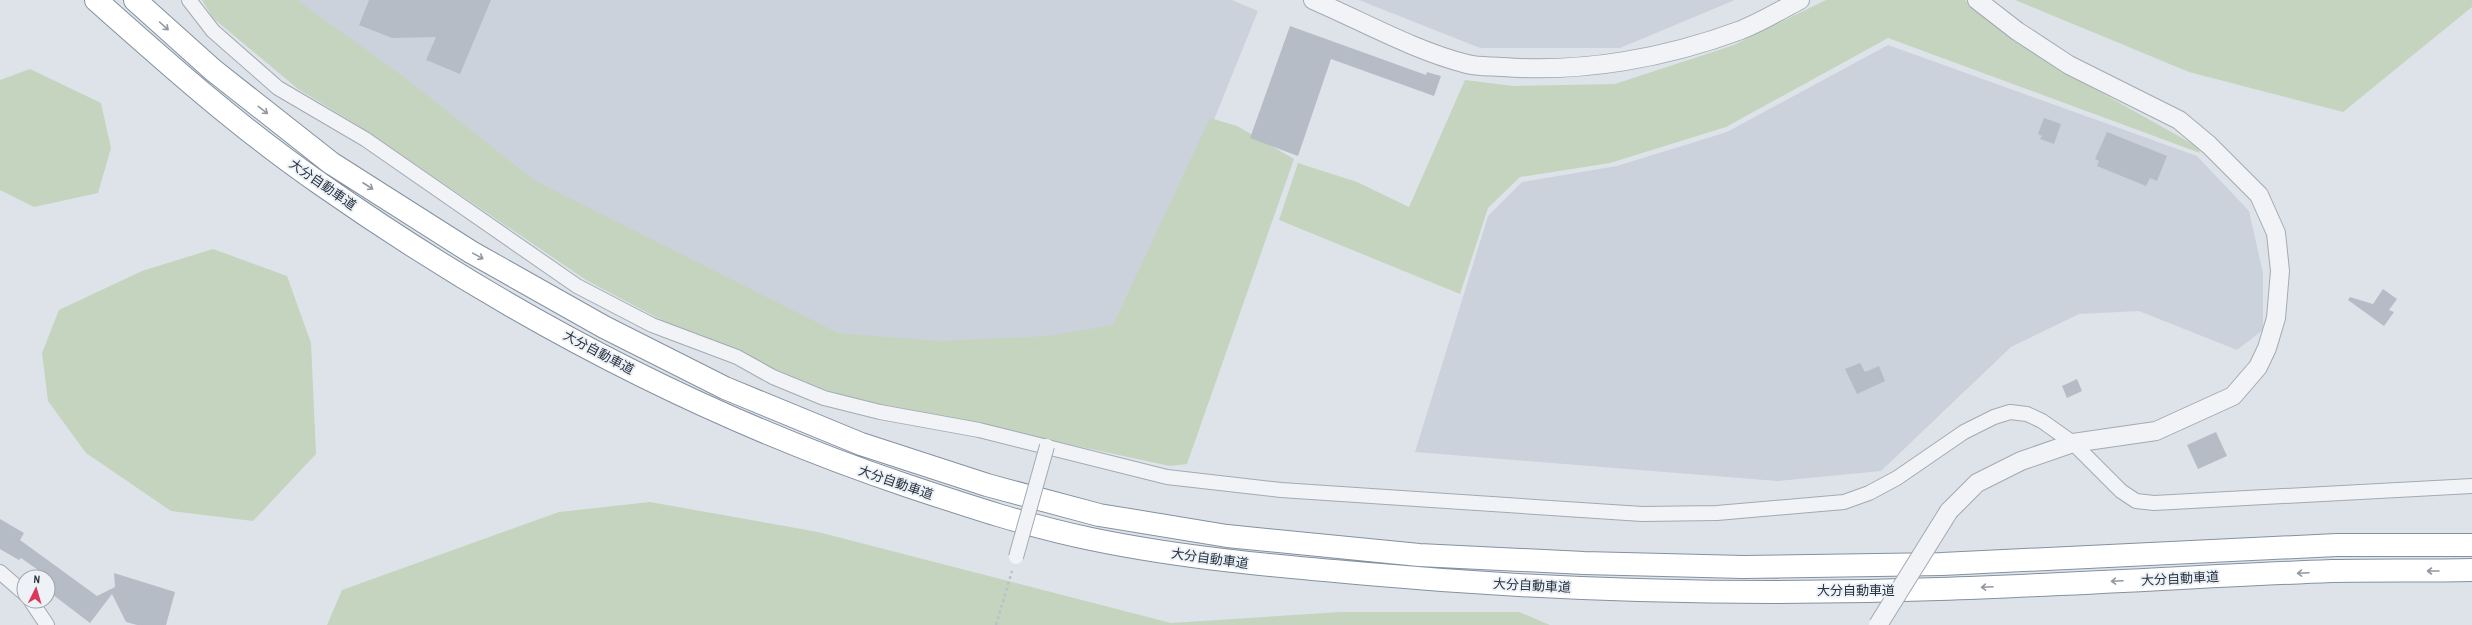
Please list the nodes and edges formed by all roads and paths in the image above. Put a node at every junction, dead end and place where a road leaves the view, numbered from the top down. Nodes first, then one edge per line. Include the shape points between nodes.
1 (96, 0) edge
2 (135, 0) edge
3 (189, 0) edge
4 (1313, 0) edge
5 (1800, 0) edge
6 (1977, 0) edge
7 (2073, 443) junction
8 (1047, 446) junction
9 (2472, 486) edge
10 (2472, 545) edge
11 (1016, 557) joint
12 (2472, 570) edge
13 (0, 572) edge
14 (16, 586) edge
15 (36, 609) edge
16 (47, 625) edge
17 (996, 625) edge
18 (1878, 625) edge

12 -> 1 highway, 大分自動車道 via 2338,571 1933,590 1741,591 1605,588 1416,578 1224,561 1089,539 979,510 851,467 715,412 591,349 459,276 319,183 197,89
2 -> 10 highway, 大分自動車道 via 213,70 331,163 471,252 604,327 725,388 860,444 987,486 1099,515 1227,536 1419,555 1584,563 1727,566 1942,564 2336,545
3 - 8 street via 213,31 278,88 365,139 577,286 646,322 737,357 773,377 824,398
4 - 5 street via 1405,42 1468,64 1534,69 1626,60 1693,46 1742,29
6 - 7 street via 2017,31 2069,65 2179,120 2209,145 2260,195 2276,233 2280,271 2276,318 2258,367 2233,396 2156,431
7 - 8 street via 2042,421 2027,414 2010,412 1964,432 1897,478 1869,493 1844,502 1717,514 1642,514 1281,490 1167,477
7 - 9 street via 2121,491 2136,501 2154,503
7 - 18 street, bridge via 2021,461 1976,483 1949,511
8 - 11 street, bridge
11 - 17 path
13 - 14 street
15 - 16 street

